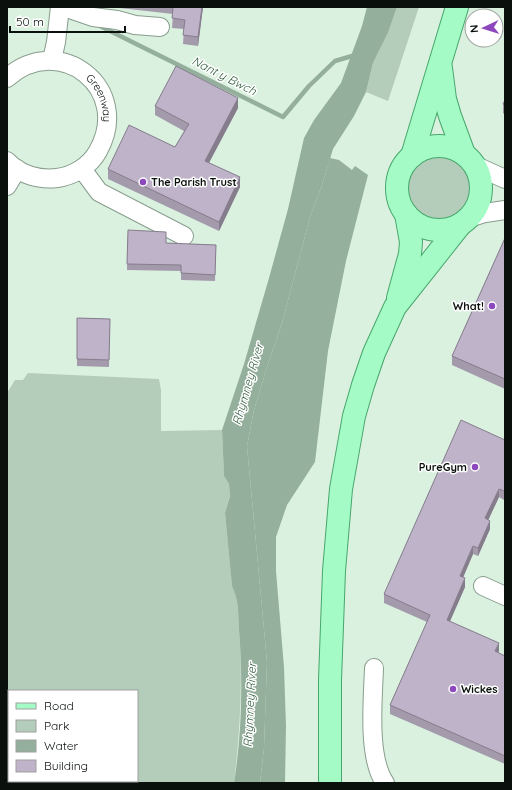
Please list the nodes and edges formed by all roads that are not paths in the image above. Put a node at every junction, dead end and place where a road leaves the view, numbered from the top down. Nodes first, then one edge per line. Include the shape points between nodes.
1 (60, 7) edge
2 (64, 7) edge
3 (457, 7) edge
4 (160, 27) dead end
5 (52, 60) junction
6 (440, 64) junction
7 (7, 78) edge
8 (412, 156) junction
9 (469, 160) junction
10 (12, 165) edge
11 (82, 169) junction
12 (505, 179) edge
13 (7, 186) edge
14 (505, 210) edge
15 (406, 214) junction
16 (465, 222) junction
17 (184, 236) dead end
18 (395, 307) junction
19 (484, 586) dead end
20 (505, 596) edge
21 (374, 668) dead end
22 (330, 783) edge
23 (385, 783) edge

1 - 5 street
2 - 4 street via 93,18
3 - 6 main road
5 - 7 street, Greenway via 33,62 16,70
5 - 11 street, Greenway via 70,64 86,73 98,87 106,104 108,122 104,141 95,157
6 - 8 main road
6 - 9 main road via 448,111
8 - 9 main road via 424,149 438,146 452,148
8 - 15 main road via 404,166 397,190
9 - 12 street
9 - 16 main road via 480,178 481,192 478,206
10 - 11 street, Greenway via 28,176 47,179 65,177
10 - 13 street
11 - 17 street via 99,192
14 - 16 street via 486,213
15 - 16 main road via 415,223 437,230 449,229
15 - 18 main road via 411,242 410,254
16 - 18 main road
18 - 22 main road via 374,353 358,402 342,483 332,601
19 - 20 street
21 - 23 street via 374,748 380,776

